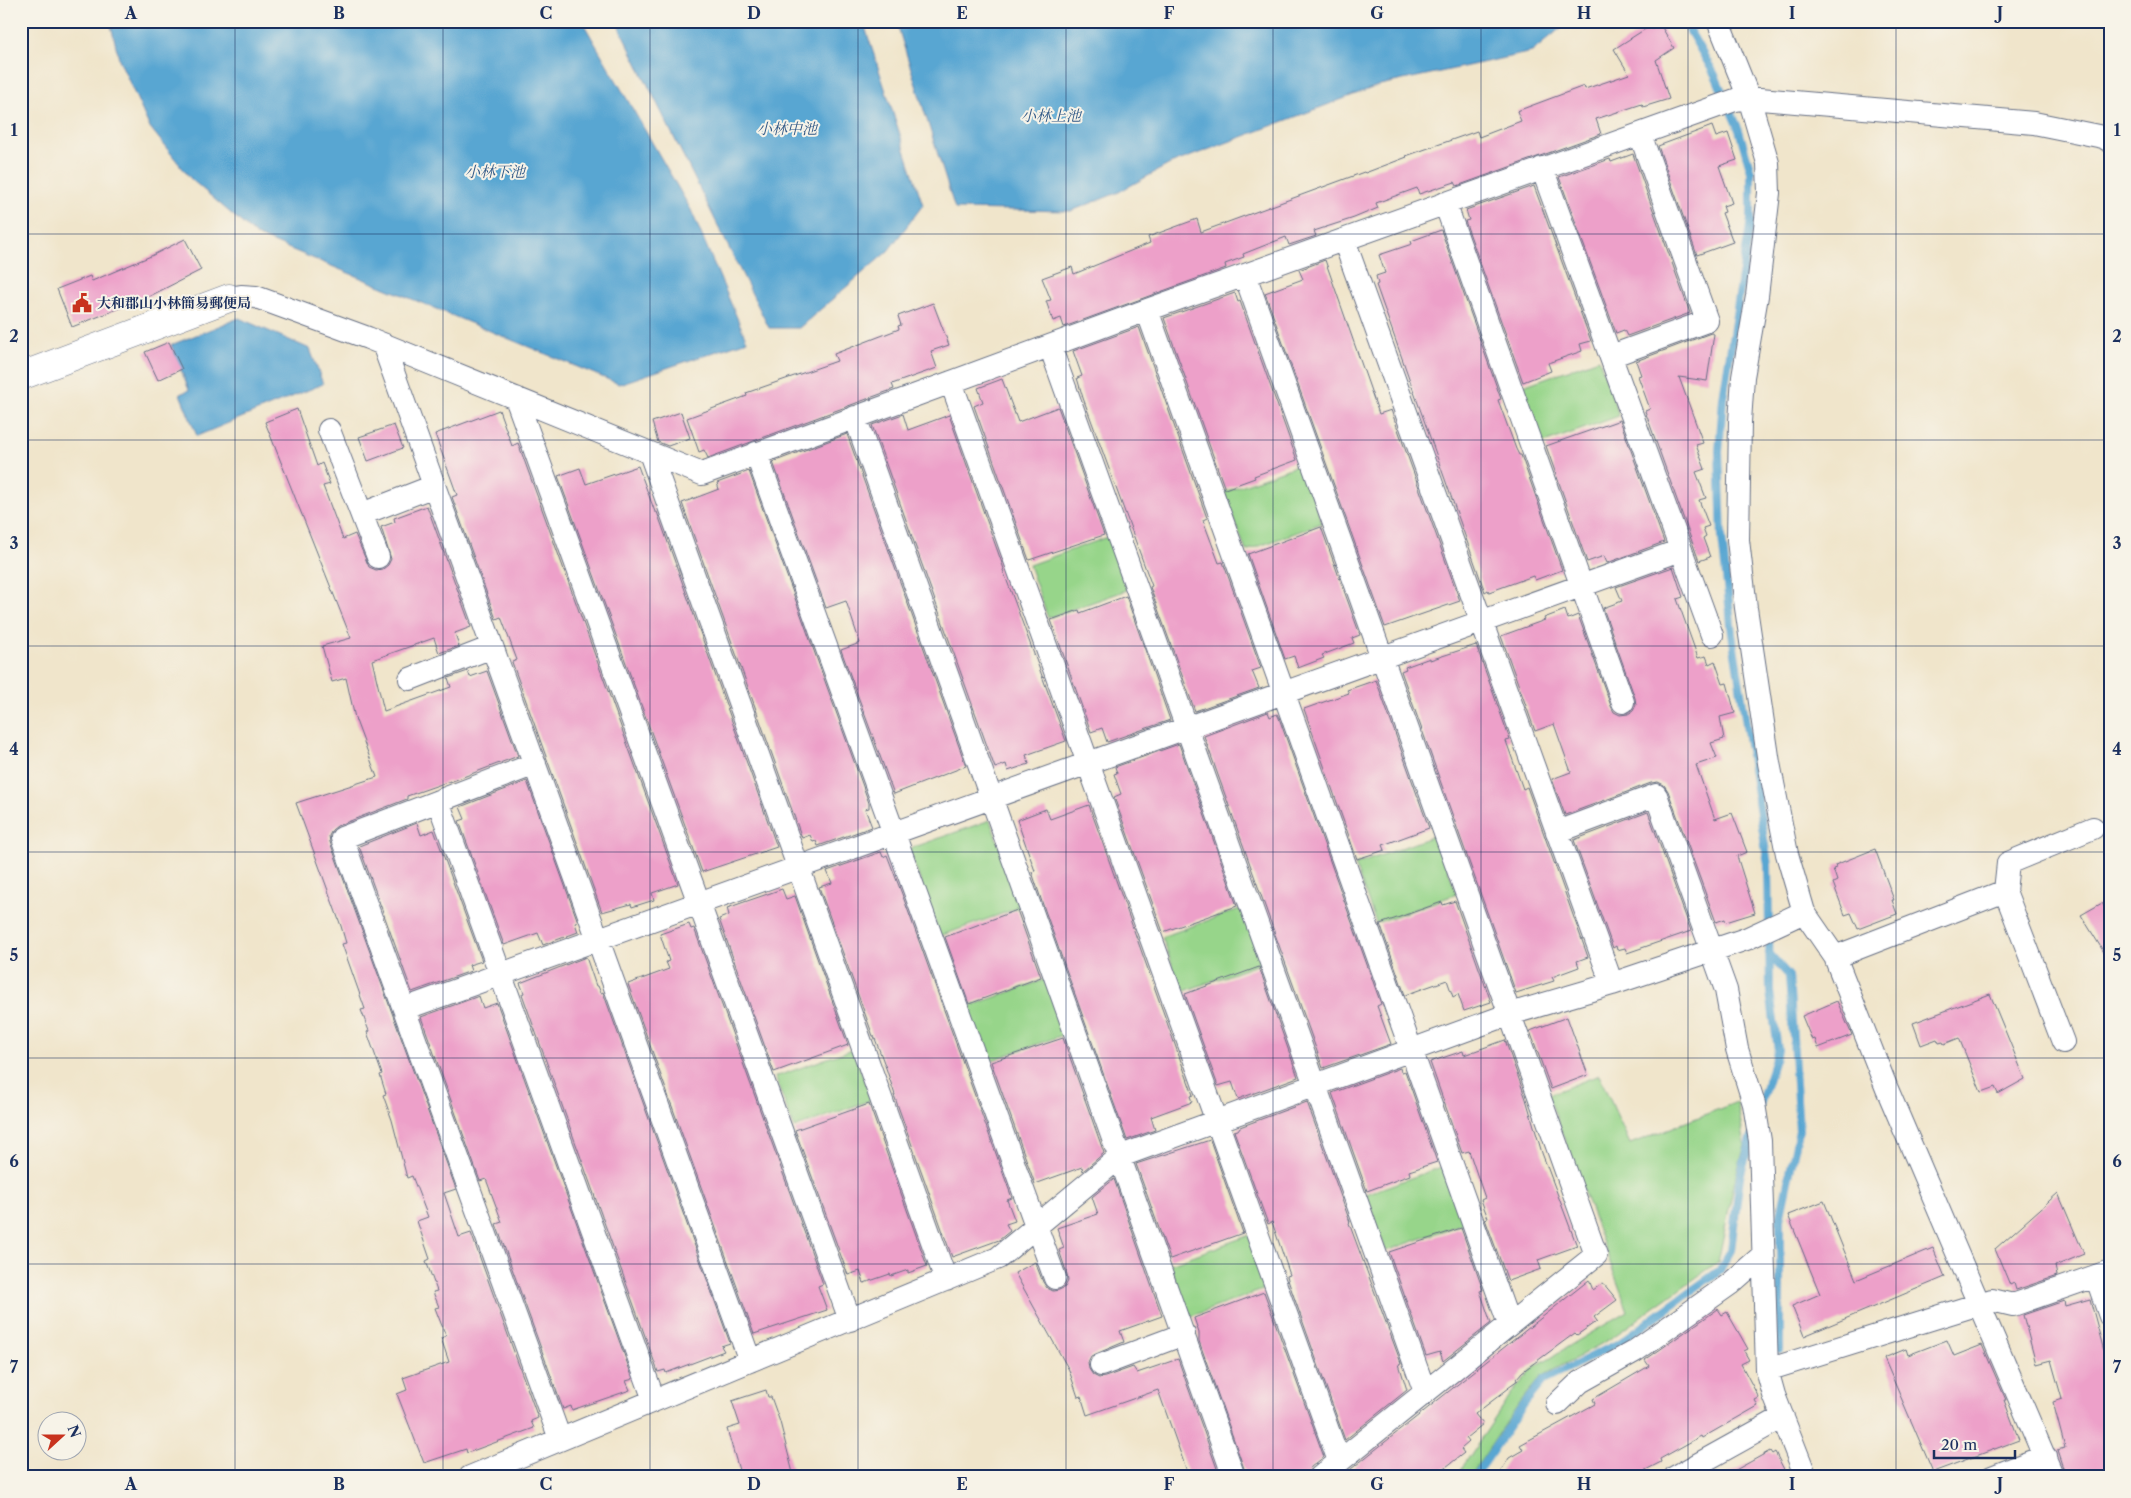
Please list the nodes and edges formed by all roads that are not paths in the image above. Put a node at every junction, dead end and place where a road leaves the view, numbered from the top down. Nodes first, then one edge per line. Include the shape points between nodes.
1 (1718, 21) edge
2 (1735, 100) junction
3 (1640, 134) junction
4 (2110, 141) edge
5 (1542, 168) junction
6 (1445, 203) junction
7 (1344, 240) junction
8 (1245, 275) junction
9 (229, 298) joint
10 (1147, 310) junction
11 (383, 344) junction
12 (1050, 346) junction
13 (1611, 356) junction
14 (21, 376) edge
15 (951, 382) junction
16 (516, 398) junction
17 (855, 417) junction
18 (329, 430) dead end
19 (650, 453) junction
20 (756, 453) junction
21 (434, 486) junction
22 (352, 507) junction
23 (1681, 550) junction
24 (378, 557) dead end
25 (1582, 585) junction
26 (1481, 621) junction
27 (1712, 635) dead end
28 (492, 647) junction
29 (1382, 657) junction
30 (410, 679) dead end
31 (1284, 692) junction
32 (1623, 702) dead end
33 (1186, 727) junction
34 (1088, 762) junction
35 (535, 764) junction
36 (992, 797) junction
37 (438, 801) junction
38 (2093, 828) dead end
39 (1557, 832) junction
40 (894, 833) junction
41 (798, 867) junction
42 (2005, 891) junction
43 (699, 903) junction
44 (1796, 916) junction
45 (598, 939) junction
46 (1712, 951) junction
47 (1835, 957) junction
48 (500, 974) junction
49 (1612, 984) junction
50 (404, 1009) junction
51 (1510, 1014) junction
52 (2063, 1042) dead end
53 (1411, 1050) junction
54 (1314, 1086) junction
55 (1217, 1121) junction
56 (1121, 1156) junction
57 (1036, 1227) junction
58 (1763, 1255) junction
59 (2103, 1273) edge
60 (1055, 1278) dead end
61 (946, 1280) junction
62 (1979, 1304) junction
63 (2110, 1316) edge
64 (850, 1320) junction
65 (1509, 1324) junction
66 (1184, 1334) junction
67 (750, 1361) junction
68 (1101, 1365) dead end
69 (1767, 1370) junction
70 (1425, 1392) junction
71 (654, 1400) junction
72 (1558, 1404) dead end
73 (1783, 1417) junction
74 (560, 1439) junction
75 (2044, 1456) junction
76 (1339, 1461) junction
77 (470, 1477) edge
78 (1234, 1477) edge
79 (1320, 1477) edge
80 (1675, 1477) edge
81 (1806, 1477) edge
82 (1992, 1477) edge
83 (2053, 1477) edge

1 - 2 street
2 - 3 street
2 - 4 street via 2034,123
2 - 44 street via 1768,163 1769,193 1757,296 1743,377 1738,540 1769,763
3 - 5 street
3 - 13 street via 1707,321
5 - 6 street
5 - 13 street
6 - 7 street
6 - 25 street
7 - 8 street
7 - 26 street
8 - 10 street
8 - 29 street
9 - 11 street via 256,298
9 - 14 street
10 - 12 street
10 - 31 street
11 - 16 street
11 - 21 street
12 - 15 street
12 - 33 street
13 - 23 street
15 - 17 street
15 - 34 street
16 - 19 street
16 - 43 street
17 - 20 street
17 - 36 street
18 - 22 street
19 - 20 street via 702,474
19 - 41 street
20 - 40 street
21 - 22 street
21 - 28 street
22 - 24 street
23 - 25 street
23 - 27 street
25 - 26 street
25 - 32 street
26 - 29 street
26 - 39 street
28 - 30 street
28 - 35 street
29 - 31 street
29 - 51 street
31 - 33 street
31 - 53 street
33 - 34 street
33 - 54 street
34 - 36 street
34 - 55 street
35 - 37 street
35 - 45 street
36 - 40 street
36 - 56 street
37 - 48 street
37 - 50 street via 342,838
38 - 42 street via 2008,863
39 - 46 street via 1656,795
39 - 49 street
40 - 41 street
40 - 57 street
41 - 43 street
41 - 61 street
42 - 47 street
42 - 52 street
43 - 45 street
43 - 64 street
44 - 46 street
44 - 47 street
45 - 48 street
45 - 67 street
46 - 49 street
46 - 58 street via 1726,990 1737,1049 1754,1104 1760,1141
47 - 62 street via 1887,1090
48 - 50 street
48 - 71 street
49 - 51 street
50 - 74 street
51 - 53 street
51 - 65 street via 1596,1255
53 - 54 street
53 - 65 street
54 - 55 street
54 - 70 street
55 - 56 street
55 - 76 street
56 - 57 street
56 - 66 street
57 - 60 street
57 - 61 street via 998,1258
58 - 69 street
58 - 72 street via 1730,1284 1635,1351 1580,1382
59 - 62 street via 2013,1304 1992,1300
59 - 63 street
61 - 64 street
62 - 69 street
62 - 75 street
64 - 67 street
65 - 70 street
66 - 68 street
66 - 78 street
67 - 71 street
69 - 73 street
70 - 76 street
71 - 74 street
73 - 80 street
73 - 81 street
74 - 77 street
75 - 82 street
75 - 83 street
76 - 79 street

